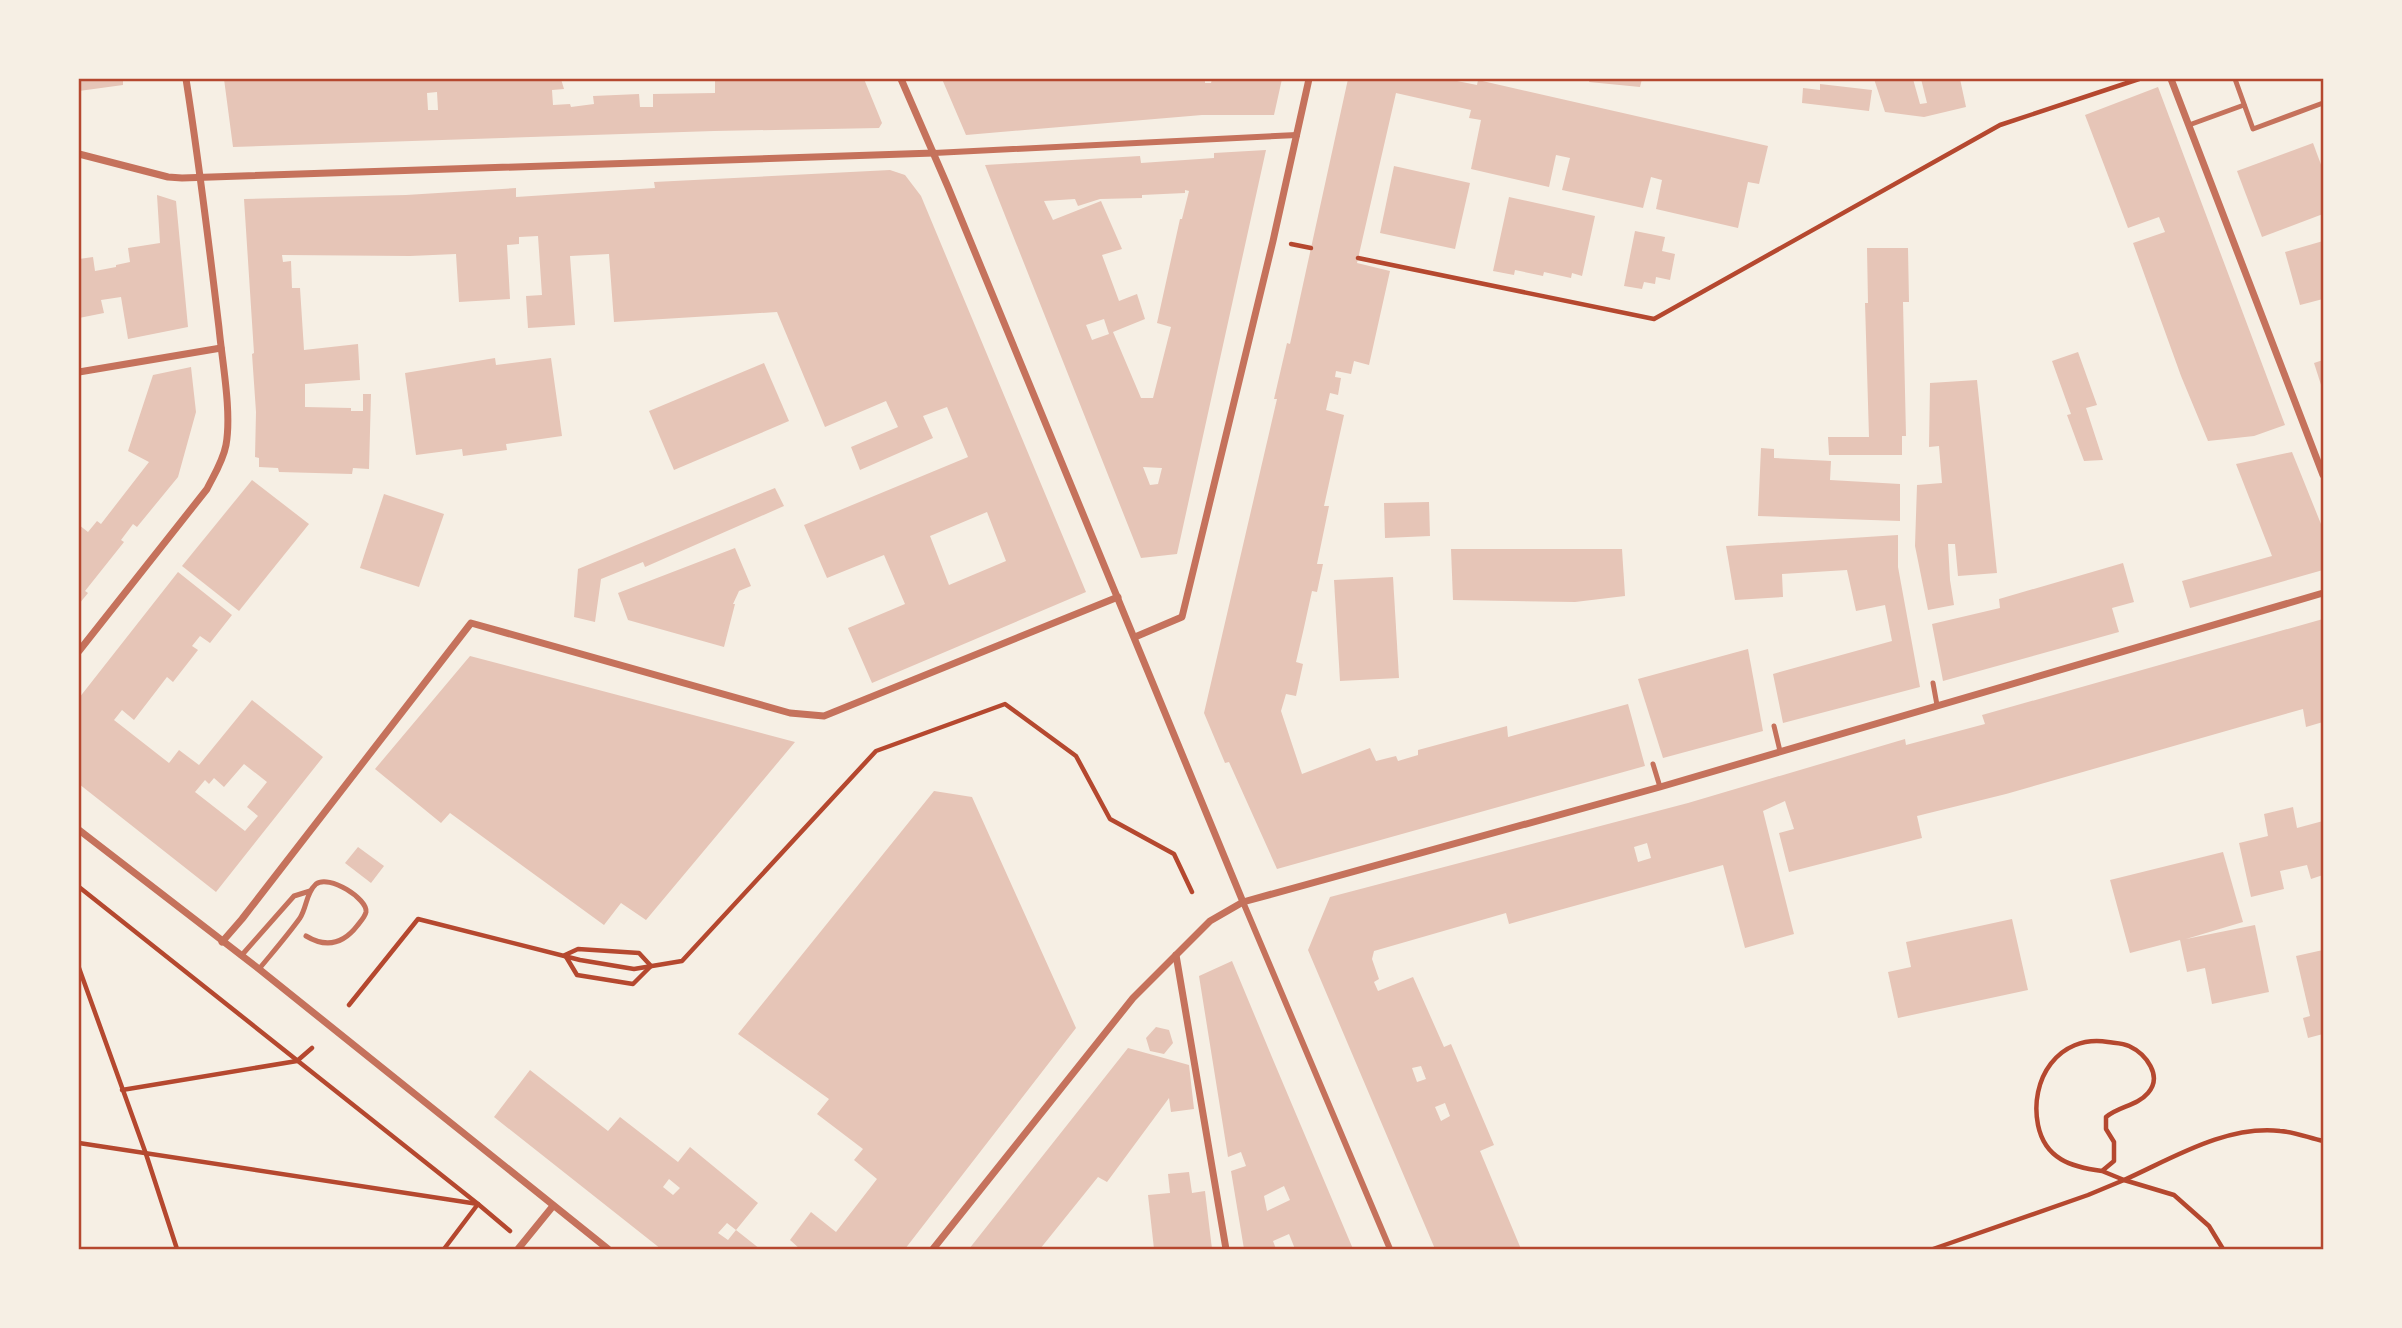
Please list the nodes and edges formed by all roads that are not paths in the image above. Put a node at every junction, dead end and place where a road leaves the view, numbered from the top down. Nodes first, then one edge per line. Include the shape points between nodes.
1 (186, 79) edge
2 (901, 79) edge
3 (1309, 79) edge
4 (2171, 79) edge
5 (2235, 79) edge
6 (2323, 103) edge
7 (2244, 105) junction
8 (2189, 125) junction
9 (1297, 135) junction
10 (934, 153) junction
11 (79, 154) edge
12 (202, 177) junction
13 (221, 348) junction
14 (79, 372) edge
15 (2323, 475) edge
16 (2323, 593) edge
17 (1118, 597) junction
18 (1135, 638) junction
19 (79, 651) edge
20 (1933, 683) dead end
21 (1937, 705) junction
22 (1774, 726) dead end
23 (1780, 751) junction
24 (1653, 764) dead end
25 (1660, 787) junction
26 (79, 830) edge
27 (310, 891) junction
28 (1243, 902) junction
29 (306, 936) dead end
30 (222, 942) junction
31 (1176, 955) junction
32 (241, 956) junction
33 (259, 969) junction
34 (553, 1206) junction
35 (518, 1249) edge
36 (608, 1249) edge
37 (933, 1249) edge
38 (1226, 1249) edge
39 (1390, 1249) edge

1 - 12 street
2 - 10 street
3 - 9 street
4 - 8 street
5 - 7 lane
6 - 7 lane via 2253,129
7 - 8 lane
8 - 15 street
9 - 10 street
9 - 18 street via 1182,617
10 - 12 street
10 - 17 street
11 - 12 street via 168,177
12 - 13 street
13 - 14 street
13 - 19 street via 228,428 220,464 207,489
16 - 21 street
17 - 18 street
17 - 30 street via 824,716 790,713 471,624
18 - 28 street
20 - 21 lane
21 - 23 street
22 - 23 lane
23 - 25 street
24 - 25 lane
25 - 28 street
26 - 30 street
27 - 29 lane via 319,882 337,884 363,903 366,915 349,937 334,943 318,943
27 - 32 lane via 294,896
27 - 33 lane via 302,915
28 - 31 street via 1210,921
28 - 39 street
30 - 32 street
31 - 37 street via 1133,998
31 - 38 street
32 - 33 street
33 - 34 street
34 - 35 street
34 - 36 street

